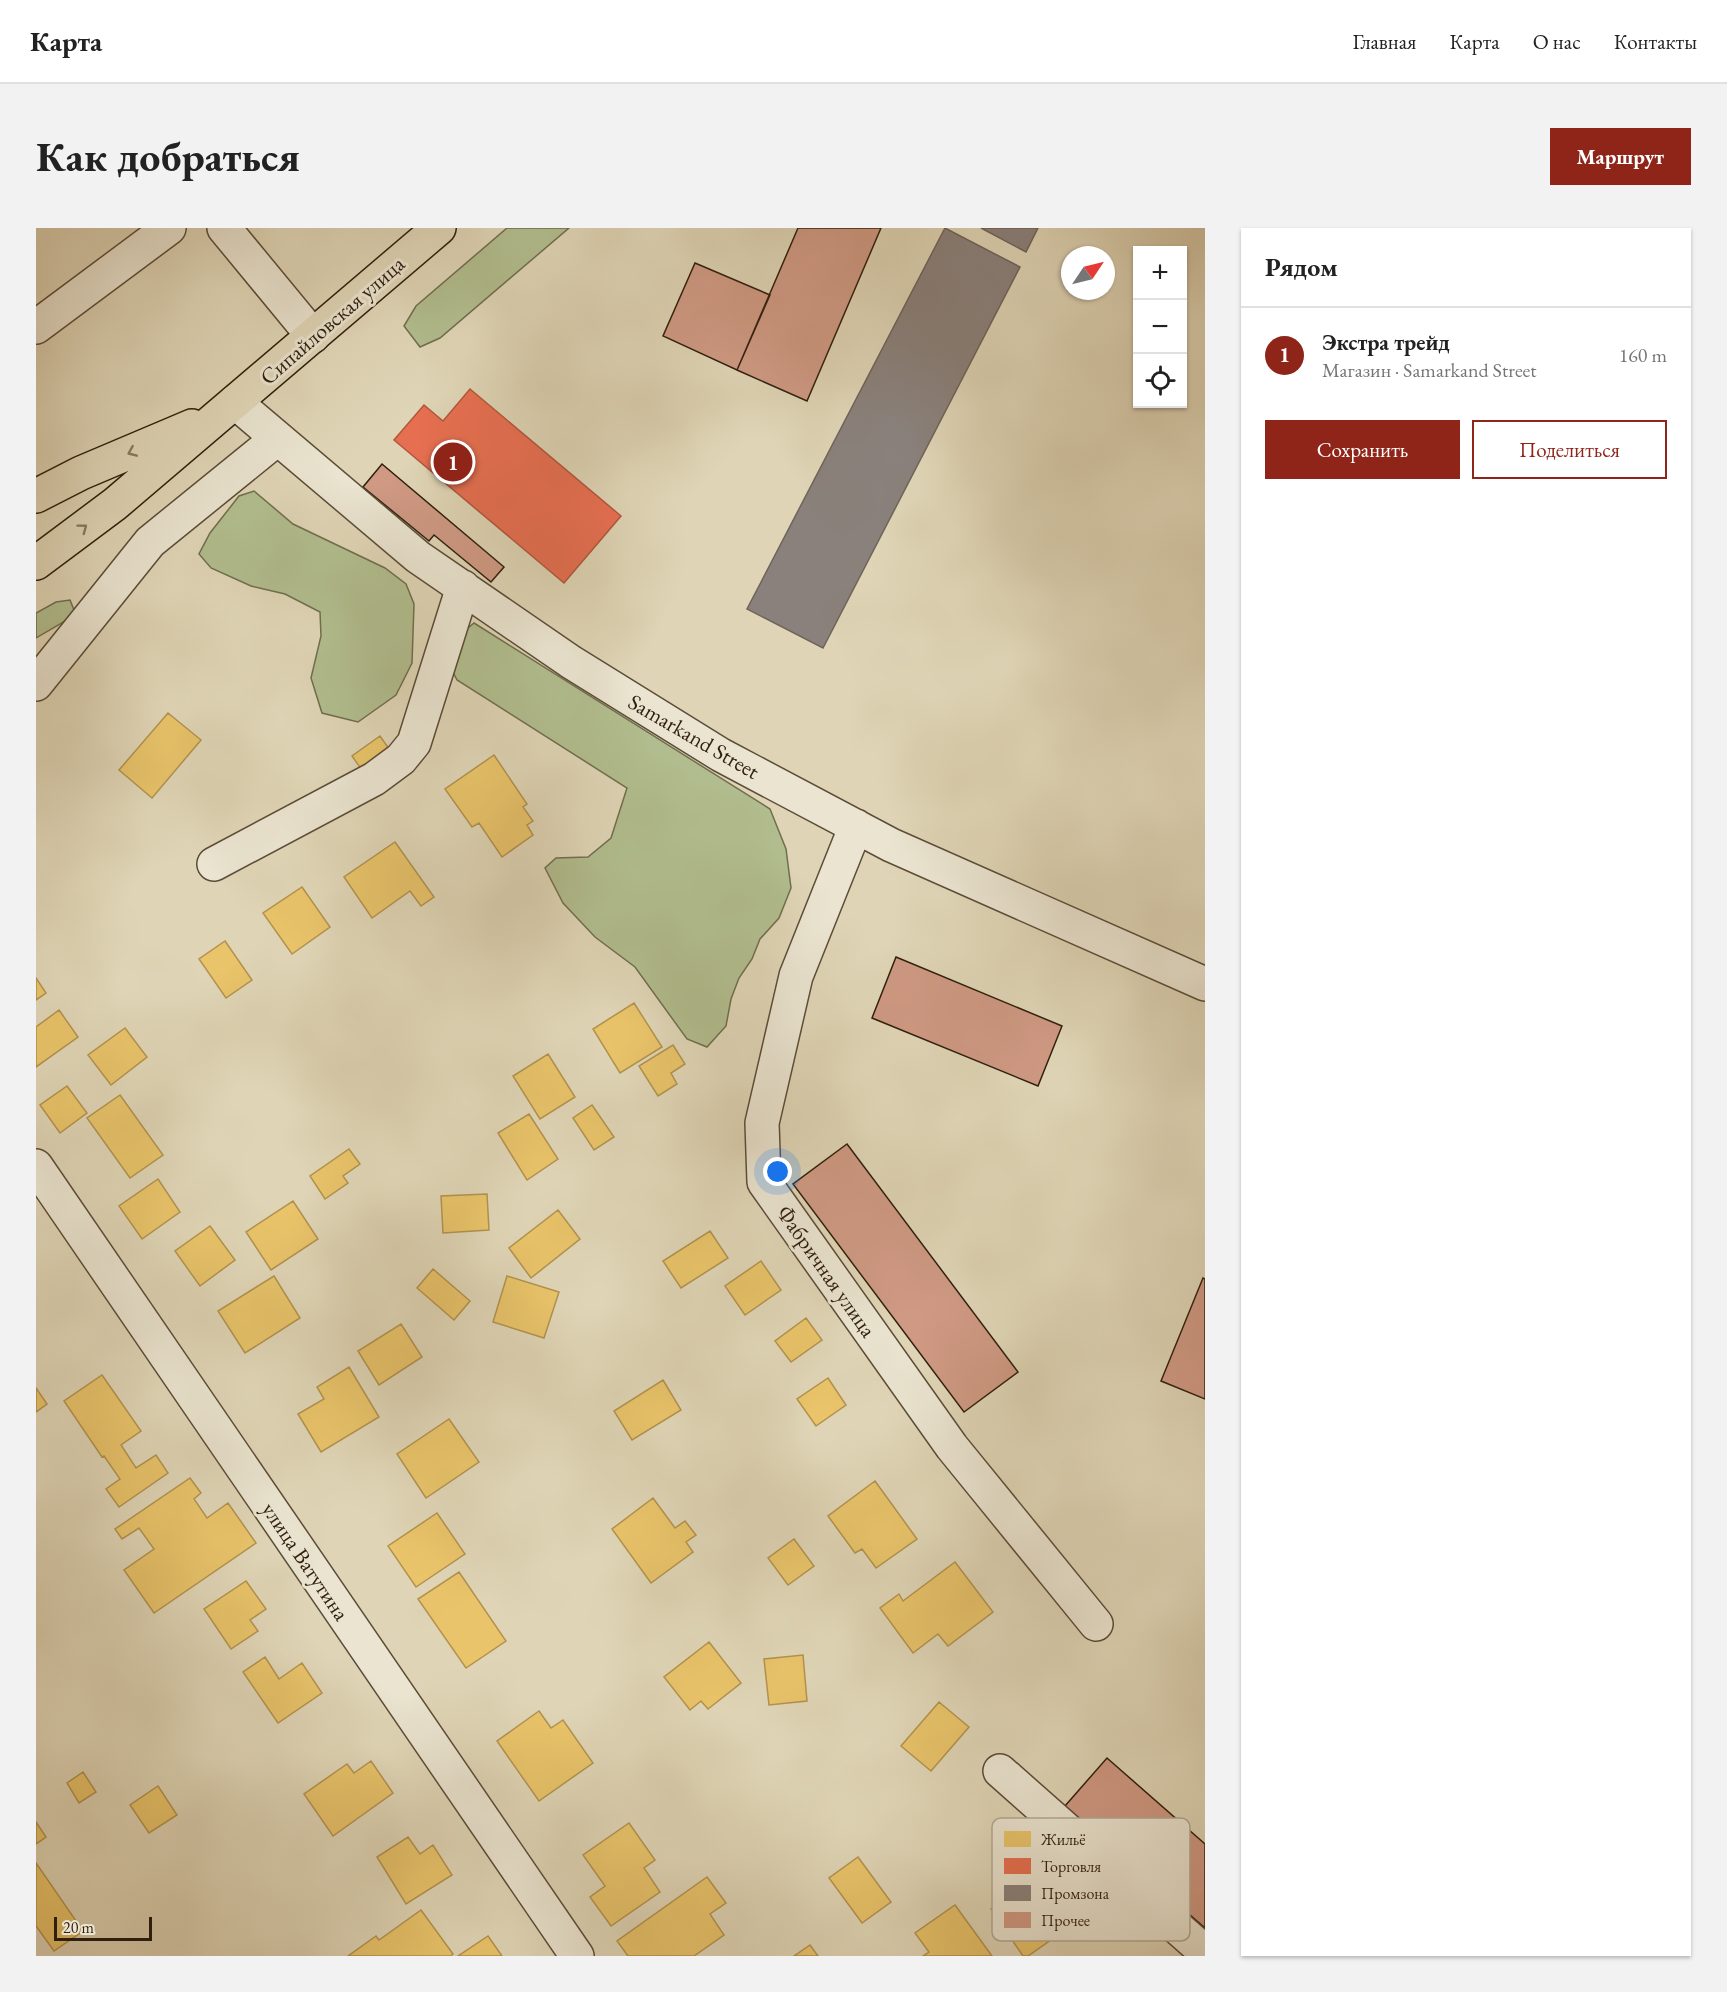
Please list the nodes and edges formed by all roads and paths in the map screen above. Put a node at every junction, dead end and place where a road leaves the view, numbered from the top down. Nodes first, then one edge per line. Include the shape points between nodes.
1 (169, 228) edge
2 (224, 228) edge
3 (440, 228) edge
4 (36, 327) edge
5 (312, 336) junction
6 (230, 407) junction
7 (277, 439) junction
8 (36, 496) edge
9 (36, 563) edge
10 (463, 587) junction
11 (36, 684) edge
12 (856, 826) junction
13 (214, 864) dead end
14 (1205, 984) edge
15 (36, 1166) edge
16 (1096, 1624) dead end
17 (1000, 1771) dead end
18 (1053, 1818) edge
19 (1190, 1939) edge
20 (1205, 1952) edge
21 (577, 1956) edge

1 - 4 street
2 - 5 street
3 - 5 main road, Сипайловская улица
5 - 6 main road, Сипайловская улица
6 - 7 street, Samarkand Street
6 -> 8 main road, Сипайловская улица
9 -> 6 main road, Сипайловская улица via 115,504
7 - 10 street, Samarkand Street via 418,557
7 - 11 street via 150,542
10 - 12 street, Samarkand Street via 571,663 721,755
10 - 13 street via 414,743 401,759 374,779
12 - 14 street, Samarkand Street
12 - 16 street, Фабричная улица via 796,976 762,1123 764,1182 952,1447
15 - 21 street, улица Ватутина
17 - 18 street
19 - 20 street

